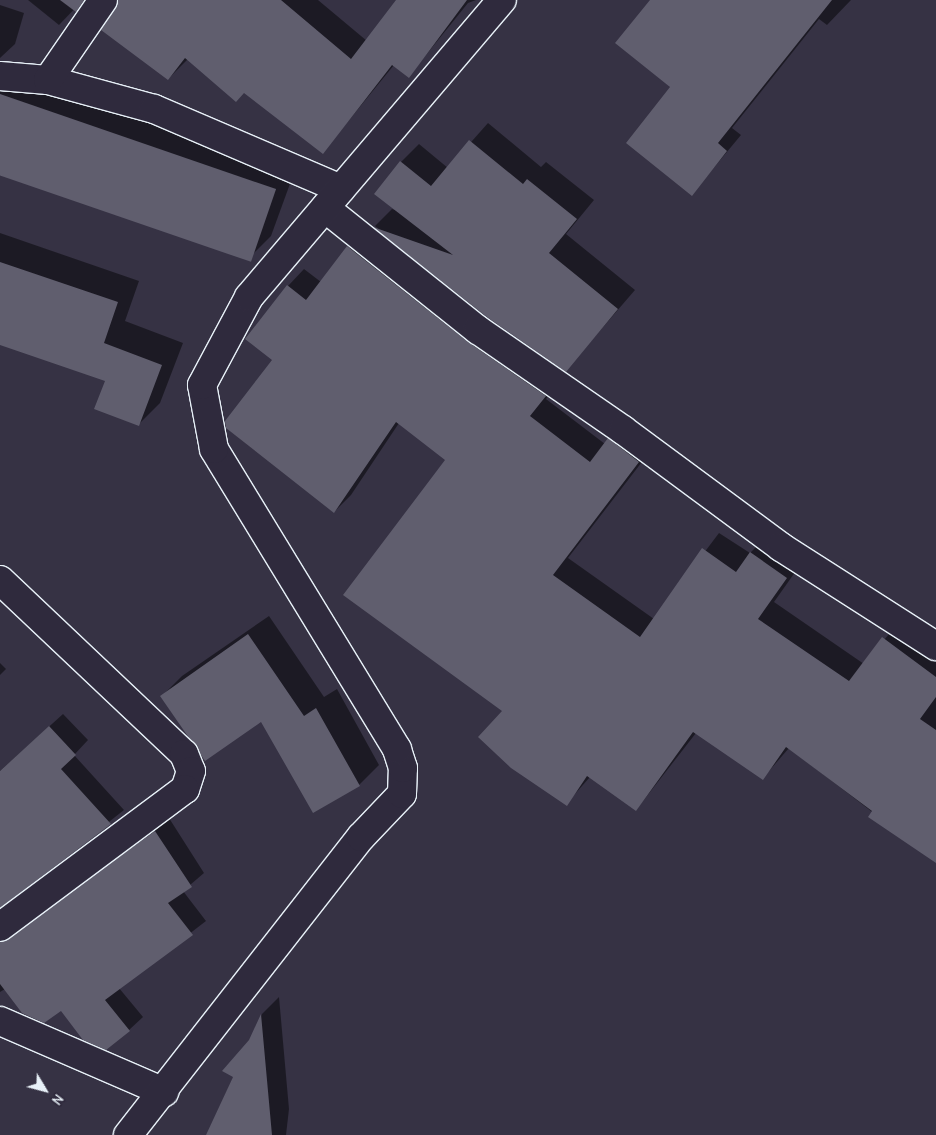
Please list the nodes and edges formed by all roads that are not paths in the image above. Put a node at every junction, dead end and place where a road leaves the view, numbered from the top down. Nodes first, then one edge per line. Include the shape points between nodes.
1 (103, 0) edge
2 (502, 0) edge
3 (0, 76) edge
4 (48, 80) junction
5 (333, 198) junction
6 (0, 580) edge
7 (936, 646) edge
8 (0, 927) edge
9 (0, 1022) edge
10 (164, 1092) junction
11 (128, 1135) edge

1 - 4 street
2 - 5 street
3 - 4 street
4 - 5 street via 154,109
5 - 7 street via 478,330 623,430 781,547
5 - 10 street via 249,297 202,385 214,449 397,750 403,768 402,794 361,837
6 - 8 street via 184,754 191,771 185,789
9 - 10 street
10 - 11 street

